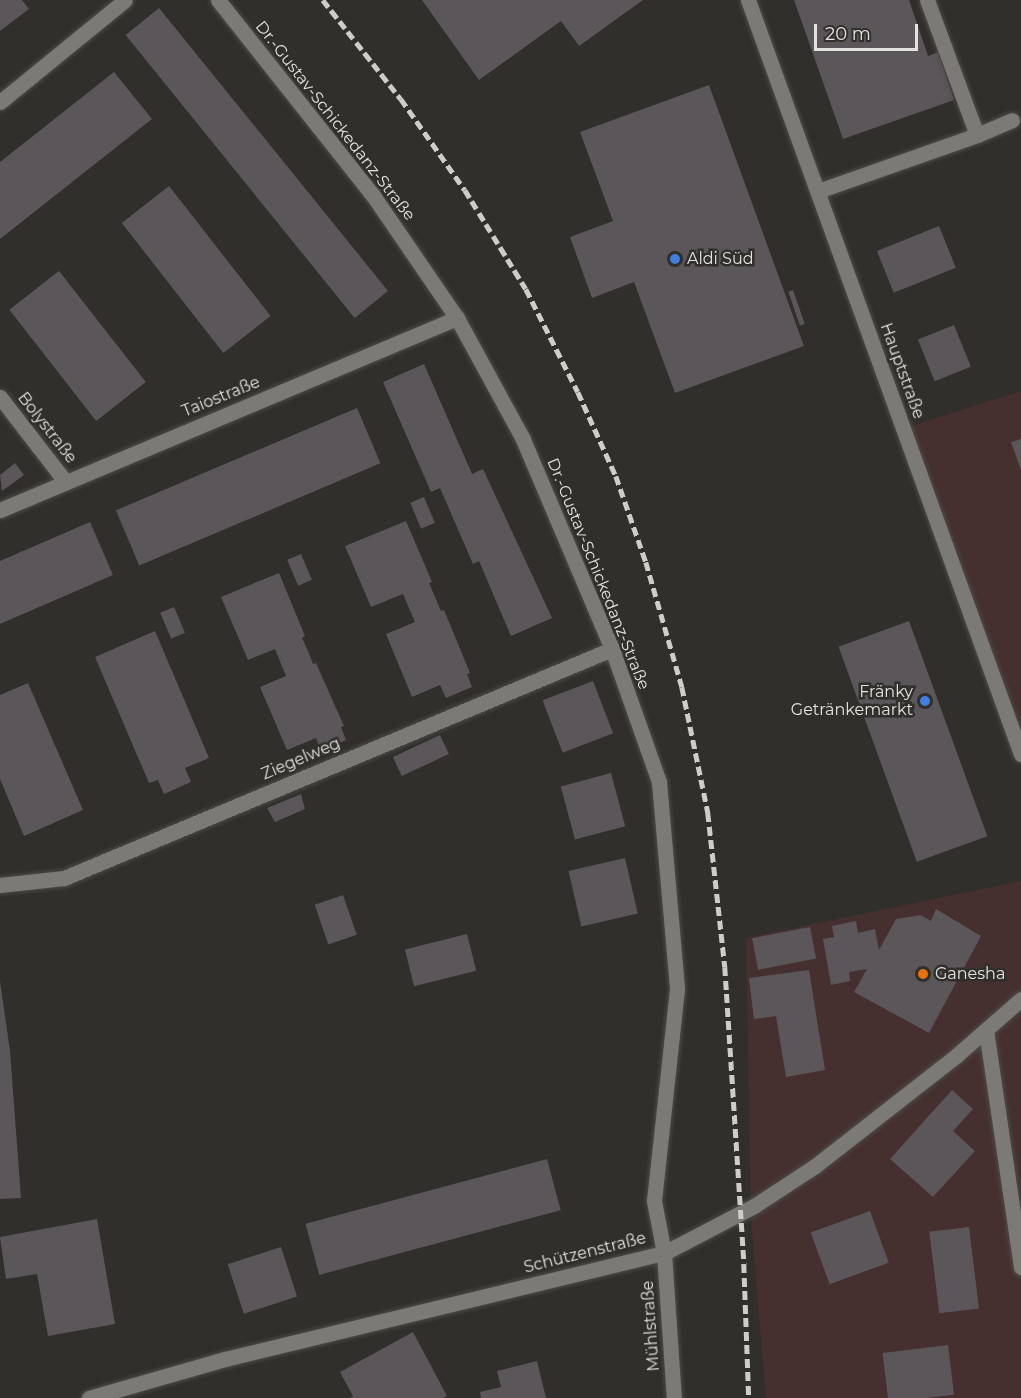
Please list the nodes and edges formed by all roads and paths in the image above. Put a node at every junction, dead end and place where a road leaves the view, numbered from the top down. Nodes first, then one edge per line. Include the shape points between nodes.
1 (125, 0) edge
2 (218, 0) edge
3 (748, 0) edge
4 (927, 0) edge
5 (0, 102) edge
6 (1012, 120) dead end
7 (977, 135) junction
8 (818, 191) junction
9 (457, 318) junction
10 (0, 397) edge
11 (65, 481) junction
12 (0, 510) edge
13 (612, 649) junction
14 (1021, 752) edge
15 (0, 885) edge
16 (1021, 999) edge
17 (986, 1030) junction
18 (664, 1252) junction
19 (1021, 1267) edge
20 (89, 1398) edge
21 (674, 1398) edge

1 - 5 street
2 - 9 street, Dr.-Gustav-Schickedanz-Straße via 372,194
3 - 8 street, Hauptstraße
4 - 7 street
6 - 7 street
7 - 8 street
8 - 14 street, Hauptstraße
9 - 11 street, Taiostraße
9 - 13 street, Dr.-Gustav-Schickedanz-Straße via 522,436
10 - 11 street, Bolystraße
11 - 12 street, Taiostraße
13 - 15 street, Ziegelweg via 64,878
13 - 18 street, Dr.-Gustav-Schickedanz-Straße via 658,782 677,989 654,1201
16 - 17 street, Schützenstraße
17 - 18 street, Schützenstraße via 815,1166 754,1206
17 - 19 street
18 - 20 street, Schützenstraße via 225,1359
18 - 21 street, Mühlstraße

